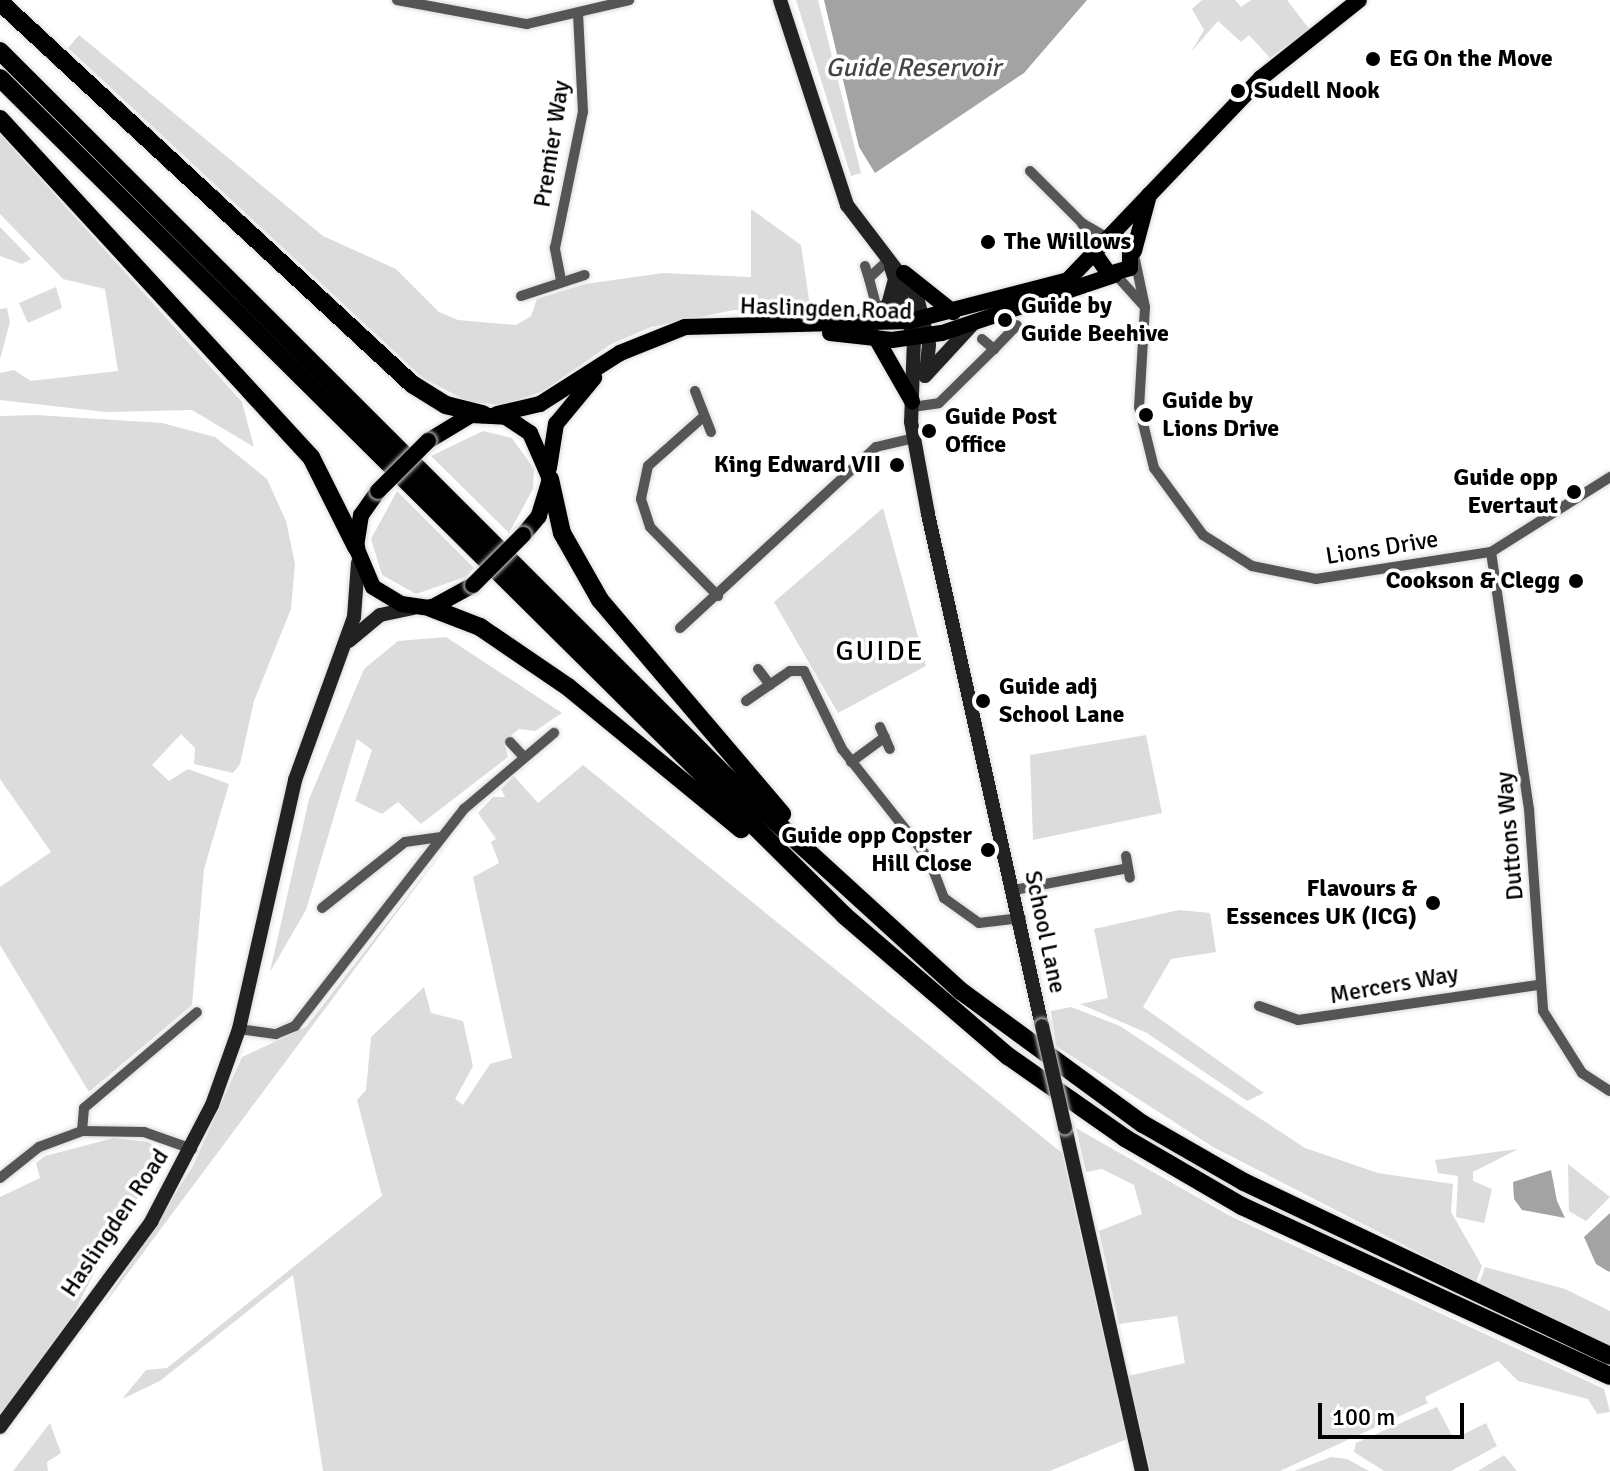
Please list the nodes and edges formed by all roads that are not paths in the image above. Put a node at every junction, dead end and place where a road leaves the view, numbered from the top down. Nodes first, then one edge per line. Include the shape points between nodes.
1 (397, 0) edge
2 (629, 0) edge
3 (780, 0) edge
4 (1359, 0) edge
5 (0, 2) edge
6 (578, 14) junction
7 (0, 51) edge
8 (0, 78) edge
9 (0, 119) edge
10 (1030, 171) dead end
11 (1151, 190) junction
12 (1082, 223) junction
13 (1108, 237) junction
14 (1096, 252) junction
15 (1134, 252) junction
16 (894, 270) junction
17 (585, 275) dead end
18 (1115, 275) junction
19 (561, 280) junction
20 (521, 296) dead end
21 (875, 301) dead end
22 (1145, 307) junction
23 (953, 312) junction
24 (853, 324) junction
25 (1017, 325) dead end
26 (919, 328) junction
27 (978, 332) junction
28 (876, 338) junction
29 (994, 349) junction
30 (926, 374) junction
31 (695, 391) dead end
32 (912, 404) junction
33 (490, 414) junction
34 (702, 418) junction
35 (711, 432) dead end
36 (914, 438) junction
37 (550, 473) junction
38 (1610, 477) edge
39 (1491, 552) junction
40 (357, 555) junction
41 (718, 596) junction
42 (423, 608) junction
43 (680, 628) dead end
44 (344, 648) junction
45 (758, 669) dead end
46 (770, 685) junction
47 (746, 701) dead end
48 (554, 733) dead end
49 (510, 742) dead end
50 (890, 749) dead end
51 (524, 757) junction
52 (851, 762) junction
53 (442, 837) junction
54 (1128, 867) dead end
55 (1014, 890) junction
56 (322, 908) dead end
57 (845, 916) junction
58 (1021, 918) junction
59 (905, 943) junction
60 (1539, 985) junction
61 (1259, 1006) dead end
62 (197, 1012) dead end
63 (239, 1029) junction
64 (1610, 1091) edge
65 (82, 1131) junction
66 (192, 1149) junction
67 (0, 1178) edge
68 (1610, 1356) edge
69 (1610, 1376) edge
70 (0, 1427) edge
71 (1142, 1471) edge

1 - 6 street via 509,24
2 - 6 street
3 - 16 main road via 847,205
4 - 11 highway via 1269,70
5 - 33 highway via 420,391
6 - 19 street, Premier Way via 583,112 555,248
7 - 59 highway via 733,783
8 - 57 highway
9 - 40 highway via 311,457
10 - 12 street
11 - 13 highway
11 - 15 highway
12 - 13 street
12 - 14 street
13 - 14 highway
13 - 15 highway via 1125,239
14 - 18 highway via 1100,269
14 - 23 highway, Haslingden Road via 1058,284
15 - 18 highway via 1130,268
15 - 22 street, Lions Drive
16 - 21 street via 867,272
16 - 23 highway
16 - 24 main road via 888,305
16 - 26 main road
17 - 19 street
18 - 22 street
18 - 27 highway, Haslingden Road
19 - 20 street
22 - 39 street, Lions Drive via 1139,407 1146,445 1180,512 1225,553 1316,579
23 - 26 highway, Haslingden Road
24 - 26 highway, Haslingden Road
24 - 33 highway, Haslingden Road via 685,327 620,353 540,404
25 - 29 street
26 - 27 highway, Haslingden Road
26 - 28 highway, Haslingden Road
26 - 30 main road
26 - 32 main road, School Lane
27 - 29 street
27 - 30 main road
28 - 32 highway
28 - 37 highway, Haslingden Road via 757,327 656,345 575,396 556,424
29 - 32 street via 939,403
30 - 32 main road
31 - 34 street
32 - 36 main road, School Lane
33 - 37 highway via 530,433
33 - 40 highway, bridge via 456,419 378,491 361,515
34 - 35 street
34 - 41 street via 648,466 641,499 650,527
36 - 41 street via 876,447
36 - 55 main road, School Lane
37 - 42 highway, bridge via 539,516 523,535 473,585
37 - 59 highway via 562,533 600,600 729,760
38 - 39 street, Lions Drive
39 - 60 street, Duttons Way via 1529,809
40 - 42 highway via 379,593
40 - 44 main road, Haslingden Road via 357,605
41 - 43 street
42 - 44 main road, Haslingden Road via 373,618
42 - 57 highway via 480,627 568,687
44 - 63 main road, Haslingden Road via 295,780
45 - 46 street
46 - 47 street
46 - 52 street via 793,670 807,674
48 - 51 street
49 - 51 street
50 - 52 street via 882,732
51 - 53 street
52 - 58 street via 929,859 948,901 979,923
53 - 56 street via 405,842
53 - 63 street via 295,1026 276,1034
54 - 55 street
55 - 58 main road, School Lane
57 - 69 highway via 1008,1056 1149,1153 1256,1212
58 - 71 main road, School Lane, bridge
59 - 68 highway via 1012,1031 1143,1124 1307,1214
60 - 61 street, Mercers Way via 1298,1020
60 - 64 street, Duttons Way via 1560,1046
62 - 65 street via 84,1108
63 - 66 main road, Haslingden Road
65 - 66 street via 144,1132
65 - 67 street via 39,1147
66 - 70 main road, Haslingden Road via 127,1256

